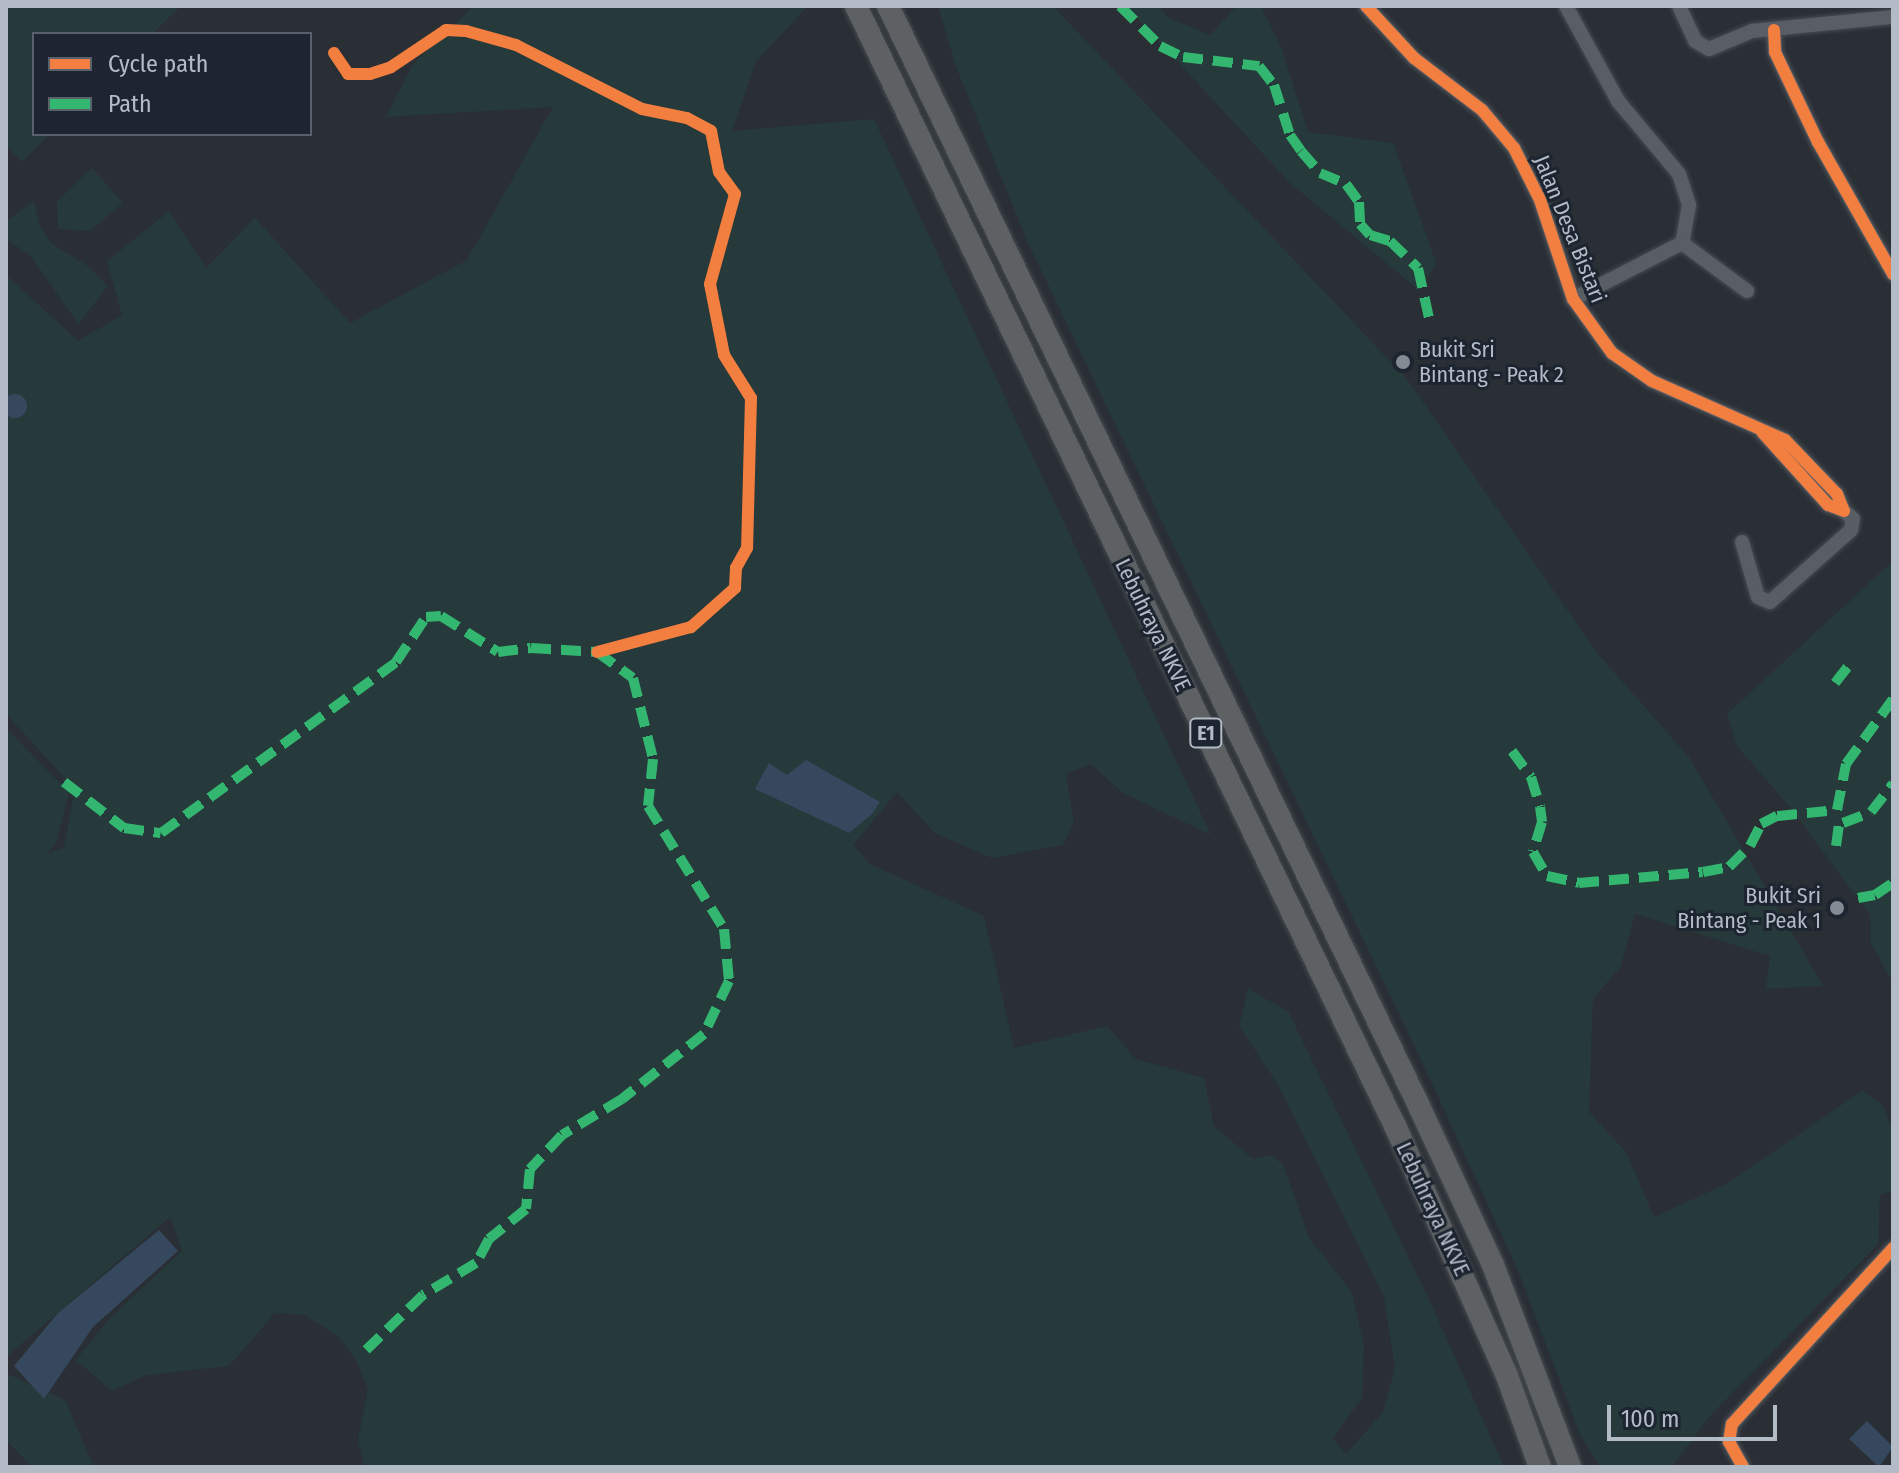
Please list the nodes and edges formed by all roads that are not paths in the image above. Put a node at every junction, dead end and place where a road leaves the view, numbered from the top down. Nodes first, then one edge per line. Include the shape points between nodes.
1 (856, 6) edge
2 (888, 6) edge
3 (1366, 6) edge
4 (1566, 6) edge
5 (1679, 6) edge
6 (1893, 17) edge
7 (1774, 30) junction
8 (1682, 243) junction
9 (1893, 274) edge
10 (1747, 291) dead end
11 (1573, 299) junction
12 (1742, 542) dead end
13 (1893, 1248) edge
14 (1540, 1467) edge
15 (1570, 1467) edge
16 (1743, 1467) edge

1 - 14 highway, Lebuhraya NKVE / E1 via 1390,1116 1488,1332
2 - 15 highway, Lebuhraya NKVE / E1 via 1430,1131 1537,1372
3 - 11 street, Jalan Desa Bistari via 1414,58 1482,110 1514,148 1540,200
4 - 8 street via 1618,101 1679,174 1689,205
5 - 7 street via 1695,41 1709,49 1752,31
6 - 7 street
7 - 9 street via 1775,52 1818,142
8 - 10 street
8 - 11 street
11 - 12 street, Jalan Desa Bistari via 1594,333 1630,368 1785,440 1837,494 1853,519 1851,530 1770,602 1758,597
13 - 16 street via 1732,1424 1729,1442

